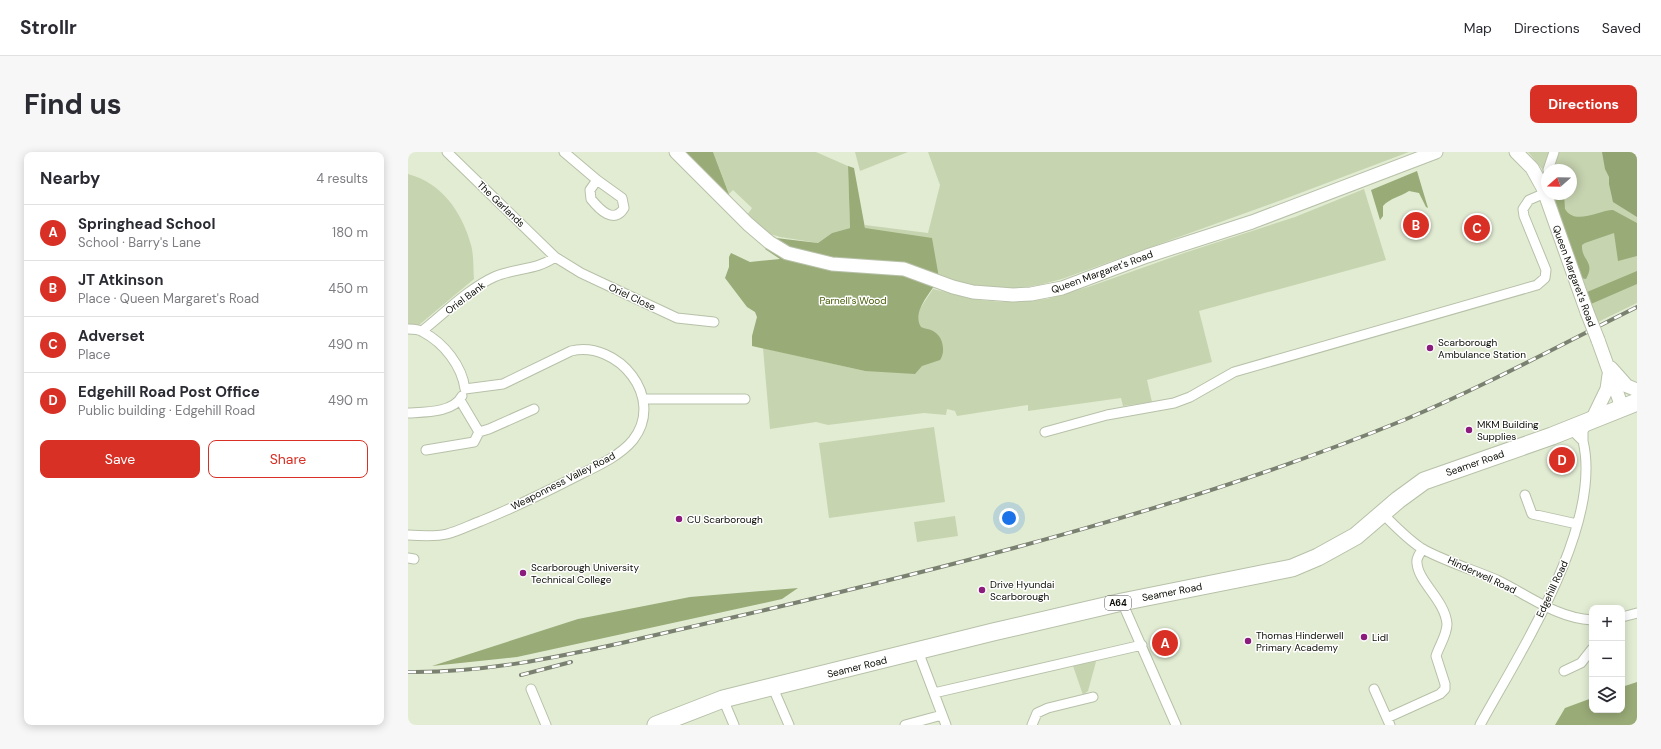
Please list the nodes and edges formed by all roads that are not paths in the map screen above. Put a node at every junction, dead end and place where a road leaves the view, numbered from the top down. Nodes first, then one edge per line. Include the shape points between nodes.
1 (448, 152) edge
2 (564, 152) edge
3 (676, 152) edge
4 (1436, 152) edge
5 (1516, 152) edge
6 (1554, 152) edge
7 (1550, 164) edge
8 (597, 180) dead end
9 (1541, 185) edge
10 (1541, 193) edge
11 (1547, 200) edge
12 (555, 257) junction
13 (714, 322) dead end
14 (408, 328) edge
15 (422, 331) junction
16 (1608, 368) junction
17 (466, 389) junction
18 (1637, 390) edge
19 (643, 399) junction
20 (745, 399) dead end
21 (460, 400) junction
22 (1629, 404) edge
23 (534, 409) dead end
24 (408, 413) edge
25 (1590, 421) junction
26 (1566, 430) junction
27 (479, 432) junction
28 (1045, 432) dead end
29 (1583, 441) junction
30 (426, 450) dead end
31 (1525, 495) dead end
32 (1382, 513) junction
33 (1578, 524) junction
34 (408, 535) edge
35 (1422, 549) junction
36 (1122, 602) junction
37 (1545, 606) junction
38 (1637, 613) edge
39 (1625, 617) edge
40 (1589, 620) edge
41 (1142, 646) junction
42 (918, 651) junction
43 (1589, 653) edge
44 (1564, 671) dead end
45 (773, 688) junction
46 (531, 689) dead end
47 (1374, 689) dead end
48 (934, 693) junction
49 (1092, 697) dead end
50 (722, 699) junction
51 (942, 715) junction
52 (1389, 722) edge
53 (546, 725) edge
54 (656, 725) edge
55 (734, 725) edge
56 (789, 725) edge
57 (905, 725) edge
58 (946, 725) edge
59 (1032, 725) edge
60 (1176, 725) edge
61 (1480, 725) edge

1 - 12 street, The Garlands
2 - 8 street
3 - 4 main road, Queen Margaret's Road via 748,224 769,242 788,253 807,260 832,264 904,269 973,292 1013,295 1062,288 1147,256 1252,222
5 - 9 main road, Queen Margaret's Road via 1532,168
6 - 7 street
10 - 28 street via 1529,200 1523,209 1546,270 1545,278 1537,284 1234,372 1190,397 1174,403 1106,415
11 - 16 main road, Queen Margaret's Road, bridge
12 - 13 street, Oriel Close via 581,273 677,318
12 - 15 street, Oriel Bank via 547,263 495,277 484,283
14 - 15 street
15 - 17 street via 438,342 457,364
16 - 18 main road via 1627,386
16 - 22 main road, Queen Margaret's Road
16 - 25 main road via 1607,389
17 - 19 street, Weaponness Valley Road via 503,384 582,348 605,353 618,361 635,379
17 - 21 street
19 - 20 street
19 - 34 street, Weaponness Valley Road via 640,431 624,449 609,459 542,494 455,532 437,536
21 - 24 street via 435,411
21 - 27 street
22 - 25 highway, Seamer Road / A64
23 - 27 street
25 - 26 highway, Seamer Road / A64
25 - 29 street, Edgehill Road via 1583,431
26 - 29 street via 1575,433
26 - 32 highway, Seamer Road / A64 via 1432,478 1414,488
27 - 30 street via 474,442
29 - 33 street, Edgehill Road via 1587,457 1586,490
31 - 33 street via 1532,514
32 - 35 street, Hinderwell Road
32 - 36 highway, Seamer Road / A64 via 1356,536 1318,558 1292,568
33 - 37 street, Edgehill Road
35 - 37 street, Hinderwell Road via 1498,581
35 - 52 street via 1417,559 1418,567 1446,618 1445,634 1436,656 1445,689
36 - 41 street
36 - 42 highway, Seamer Road / A64
37 - 40 street, Hinderwell Road via 1570,617
37 - 61 street, Edgehill Road
38 - 39 street
41 - 48 street
41 - 60 street
42 - 45 highway, Seamer Road / A64
42 - 48 street
43 - 44 street via 1581,663
45 - 50 highway, Seamer Road / A64
45 - 56 street
46 - 53 street
47 - 52 street
48 - 51 street
49 - 59 street via 1043,710 1037,713
50 - 54 highway, Seamer Road / A64
50 - 55 street
51 - 57 street
51 - 58 street

